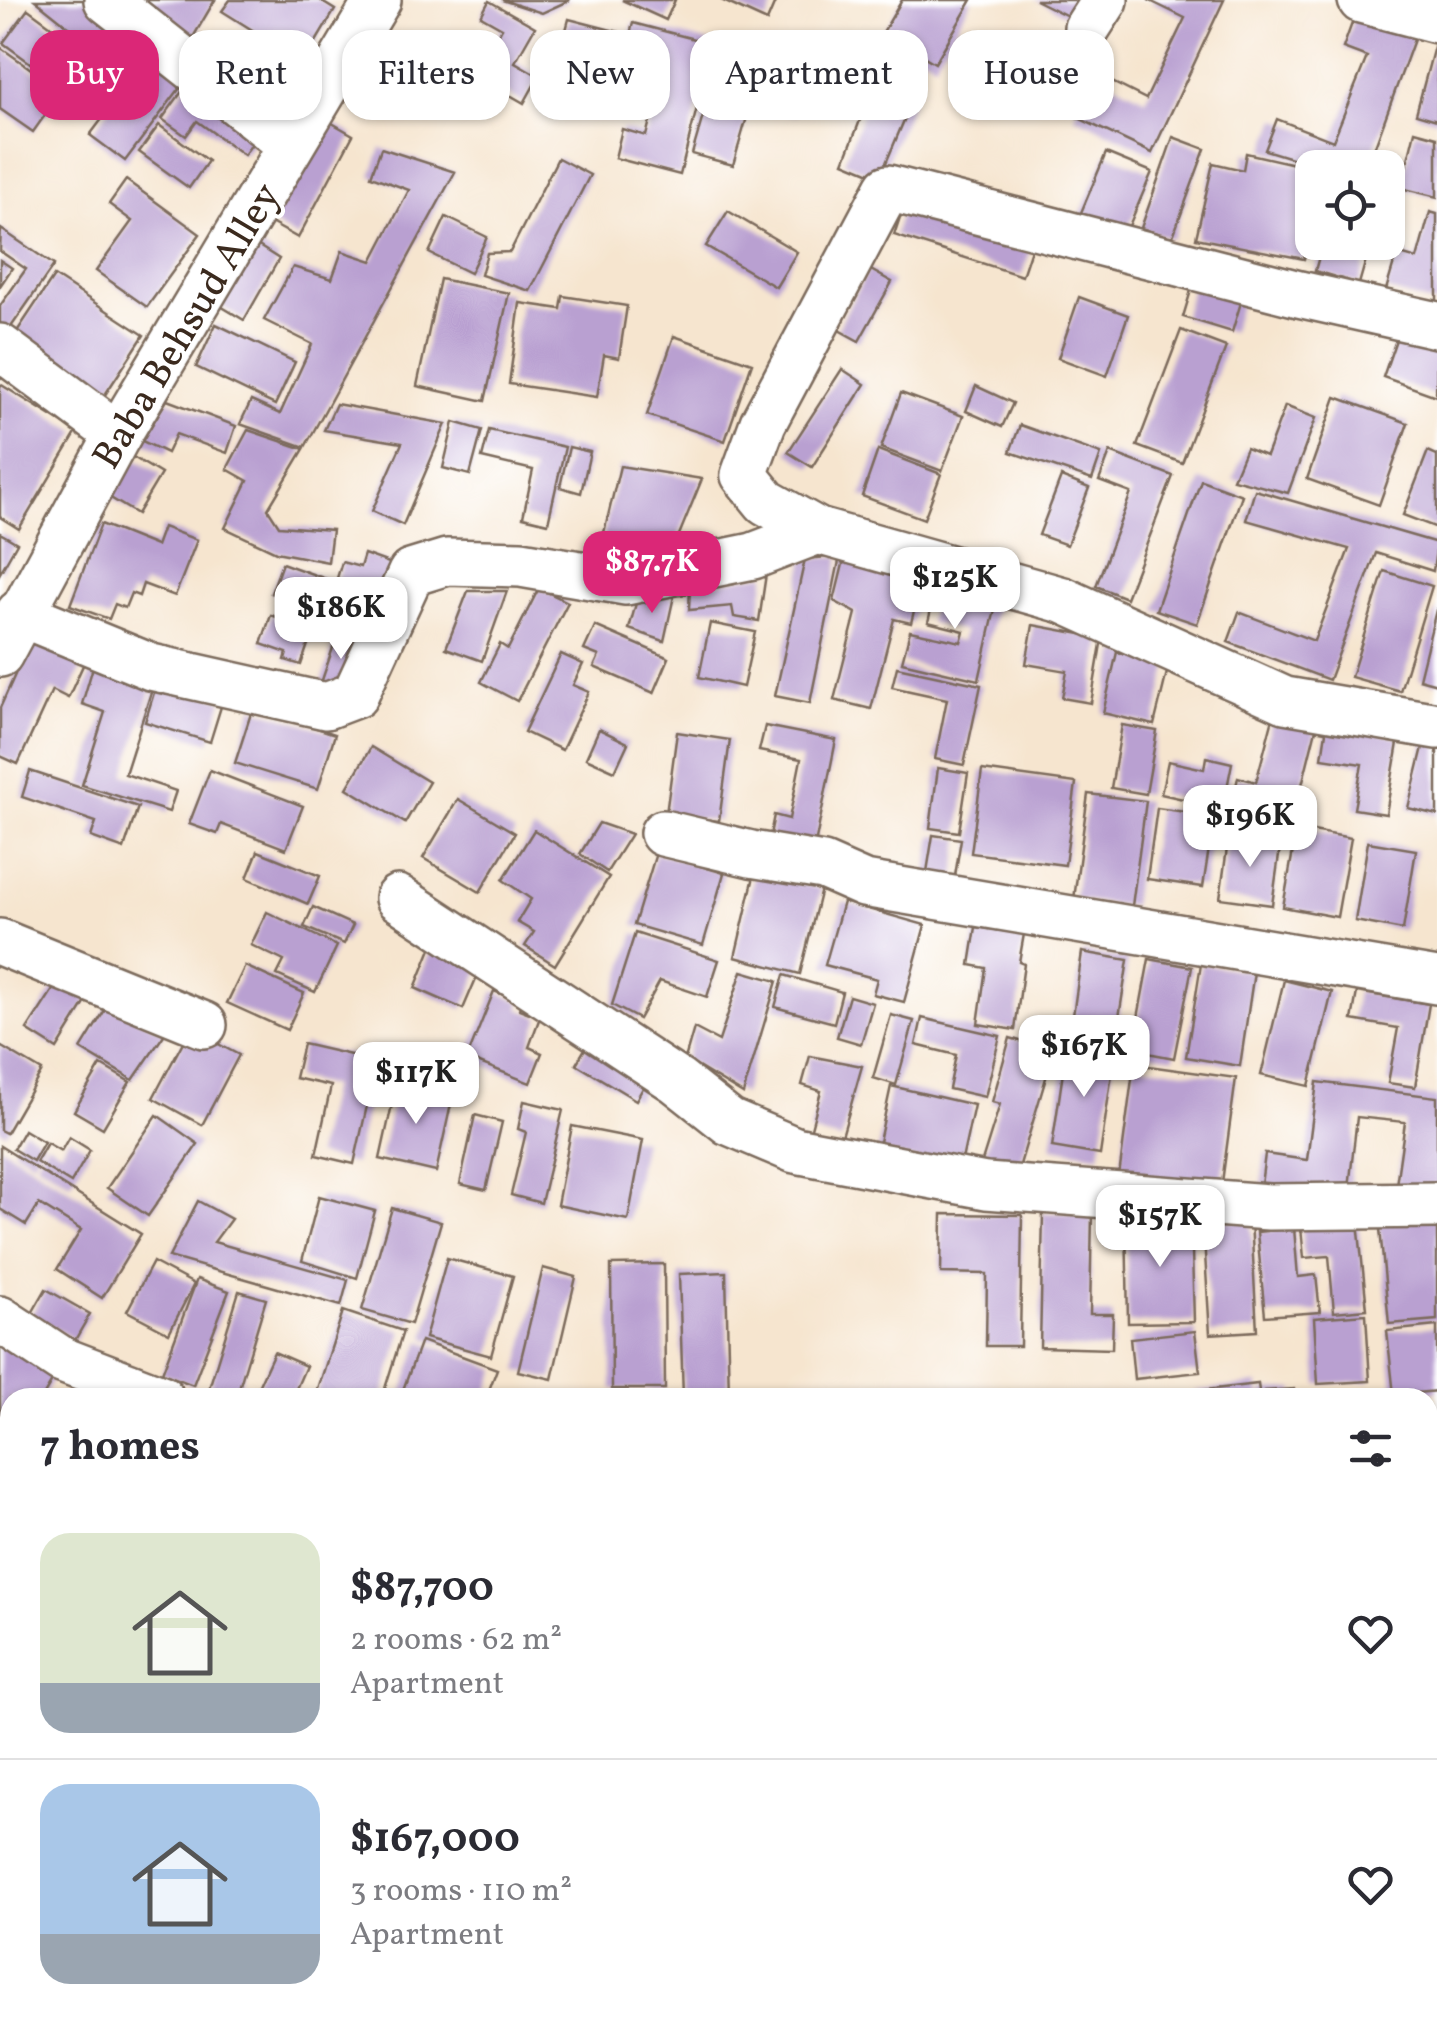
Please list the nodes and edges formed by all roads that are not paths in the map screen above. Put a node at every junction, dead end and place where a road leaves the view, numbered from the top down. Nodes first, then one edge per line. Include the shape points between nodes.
1 (107, 0) edge
2 (378, 0) edge
3 (1361, 0) edge
4 (1437, 20) edge
5 (292, 145) junction
6 (1437, 325) edge
7 (0, 347) edge
8 (118, 435) junction
9 (818, 531) junction
10 (19, 613) junction
11 (0, 654) edge
12 (1437, 726) edge
13 (664, 833) dead end
14 (398, 898) dead end
15 (0, 942) edge
16 (1437, 981) edge
17 (204, 1025) dead end
18 (1437, 1205) edge
19 (0, 1319) edge
20 (135, 1388) edge

1 - 5 street
2 - 5 street, Baba Behsud Alley
3 - 4 street
5 - 8 street, Baba Behsud Alley
6 - 9 street via 888,188 763,423 744,475 766,502
7 - 8 street
8 - 10 street, Baba Behsud Alley
9 - 10 street via 752,556 626,582 521,564 448,562 411,573 354,696 326,706 151,667
9 - 12 street via 1064,600 1285,700
10 - 11 street, Baba Behsud Alley
13 - 16 street via 823,866 864,884
14 - 18 street via 729,1122 795,1150 986,1186 1269,1206
15 - 17 street
19 - 20 street via 62,1360

